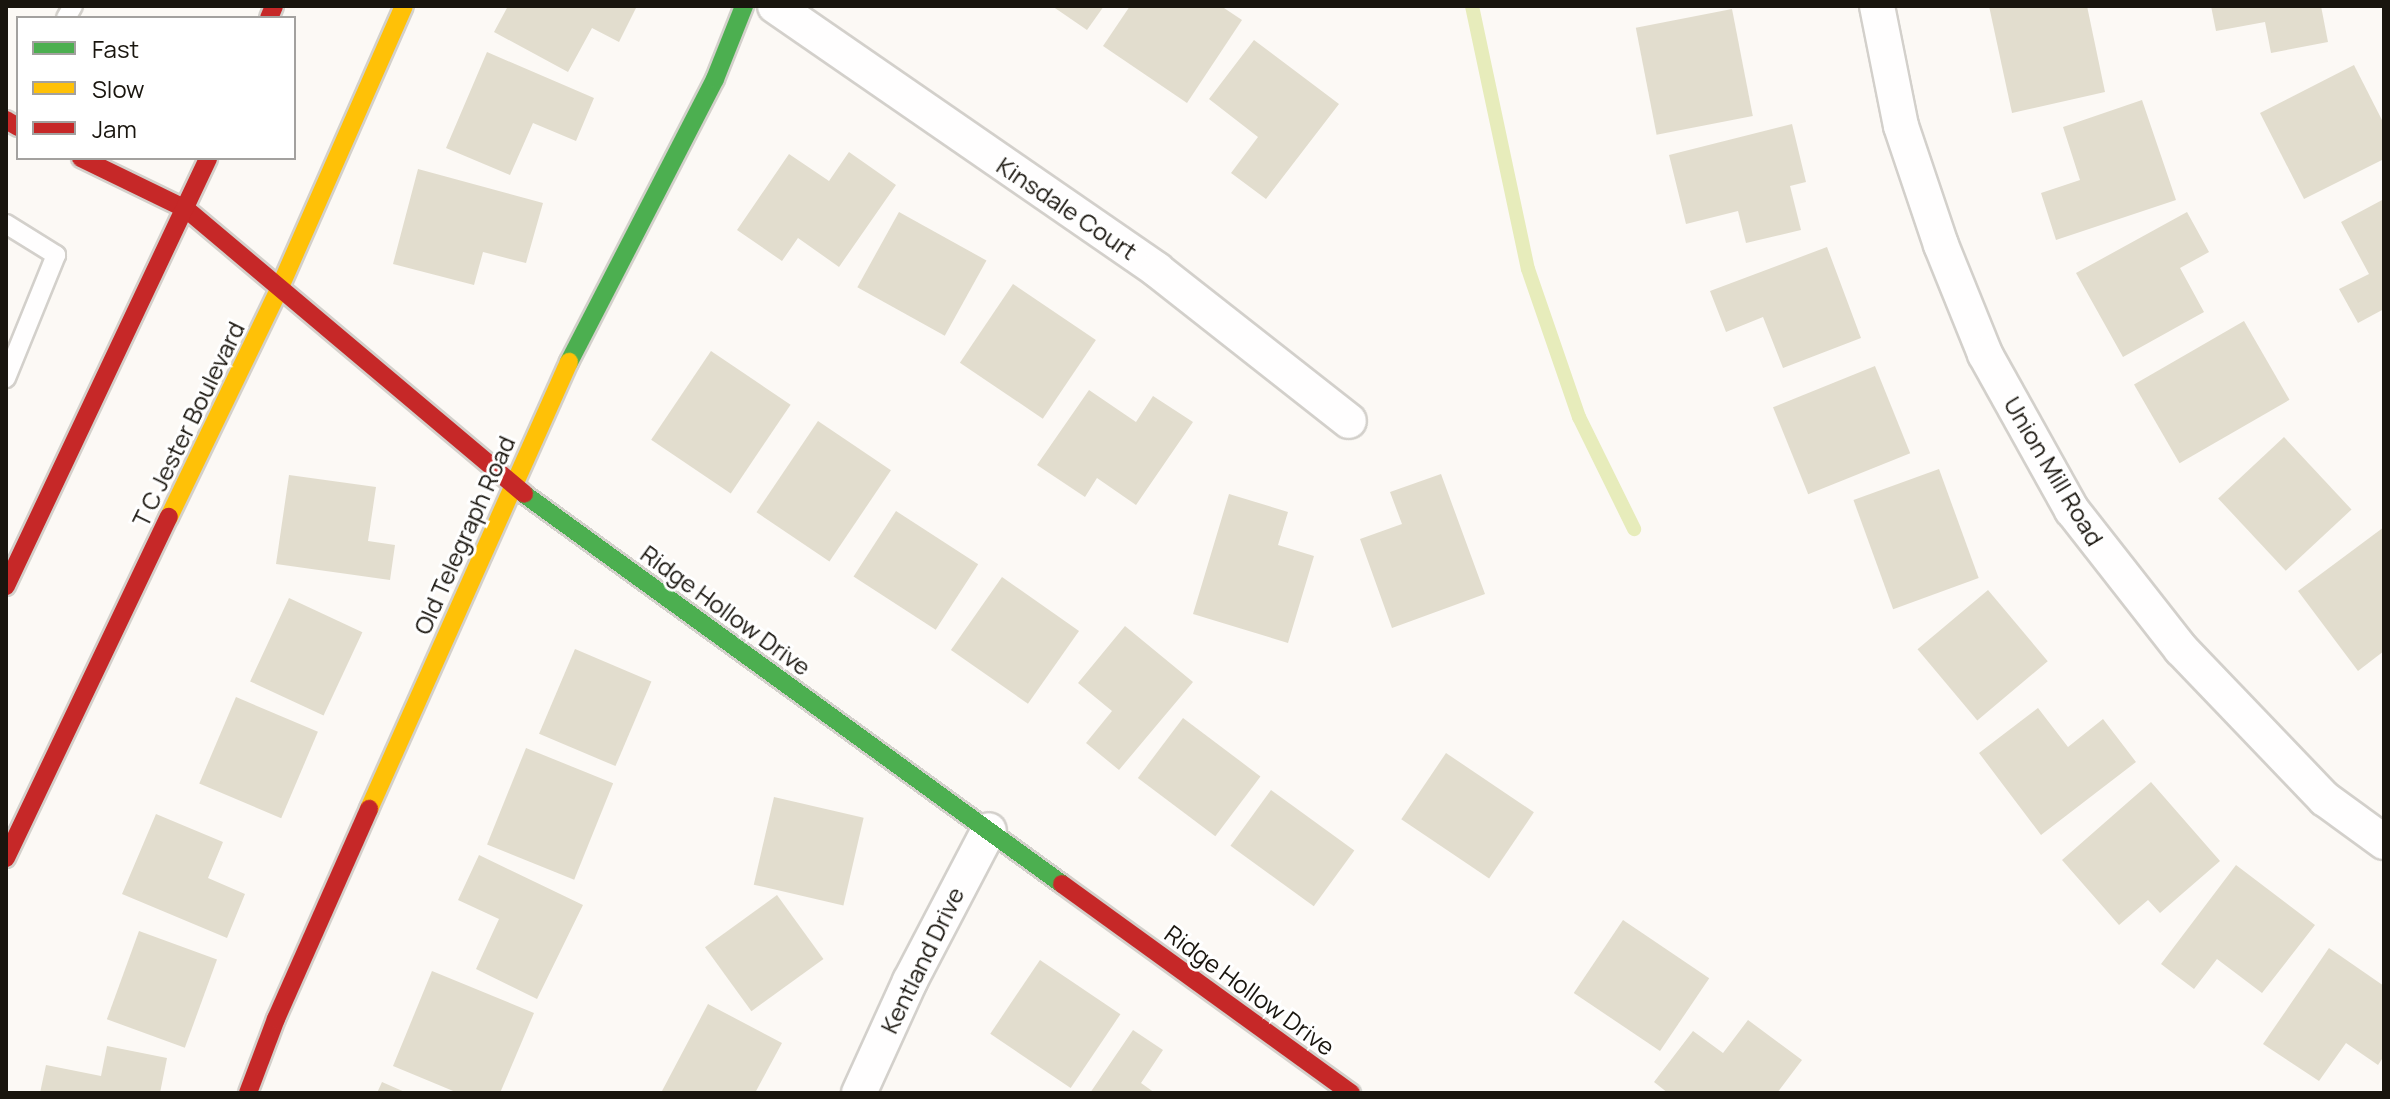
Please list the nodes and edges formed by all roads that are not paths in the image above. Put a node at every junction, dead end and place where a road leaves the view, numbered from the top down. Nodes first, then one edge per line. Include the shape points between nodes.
1 (404, 6) edge
2 (744, 6) edge
3 (775, 6) edge
4 (1877, 6) edge
5 (85, 160) edge
6 (207, 160) edge
7 (186, 209) junction
8 (6, 224) edge
9 (280, 287) junction
10 (6, 378) edge
11 (1349, 421) dead end
12 (512, 485) junction
13 (6, 586) edge
14 (989, 830) junction
15 (2384, 842) edge
16 (6, 858) edge
17 (248, 1093) edge
18 (859, 1093) edge
19 (1351, 1093) edge

1 - 9 street, T C Jester Boulevard
2 - 12 street, Old Telegraph Road via 715,79 597,302
3 - 11 street, Kinsdale Court via 1157,270
4 - 15 street, Union Mill Road via 1901,126 1941,245 1985,354 2072,510 2181,649 2325,799
5 - 7 street, Ridge Hollow Drive
6 - 7 street
7 - 9 street, Ridge Hollow Drive
7 - 13 street via 24,532
8 - 10 lane via 56,255
9 - 12 street, Ridge Hollow Drive
9 - 16 street, T C Jester Boulevard
12 - 14 street, Ridge Hollow Drive
12 - 17 street, Old Telegraph Road via 282,1004
14 - 18 street, Kentland Drive
14 - 19 street, Ridge Hollow Drive

